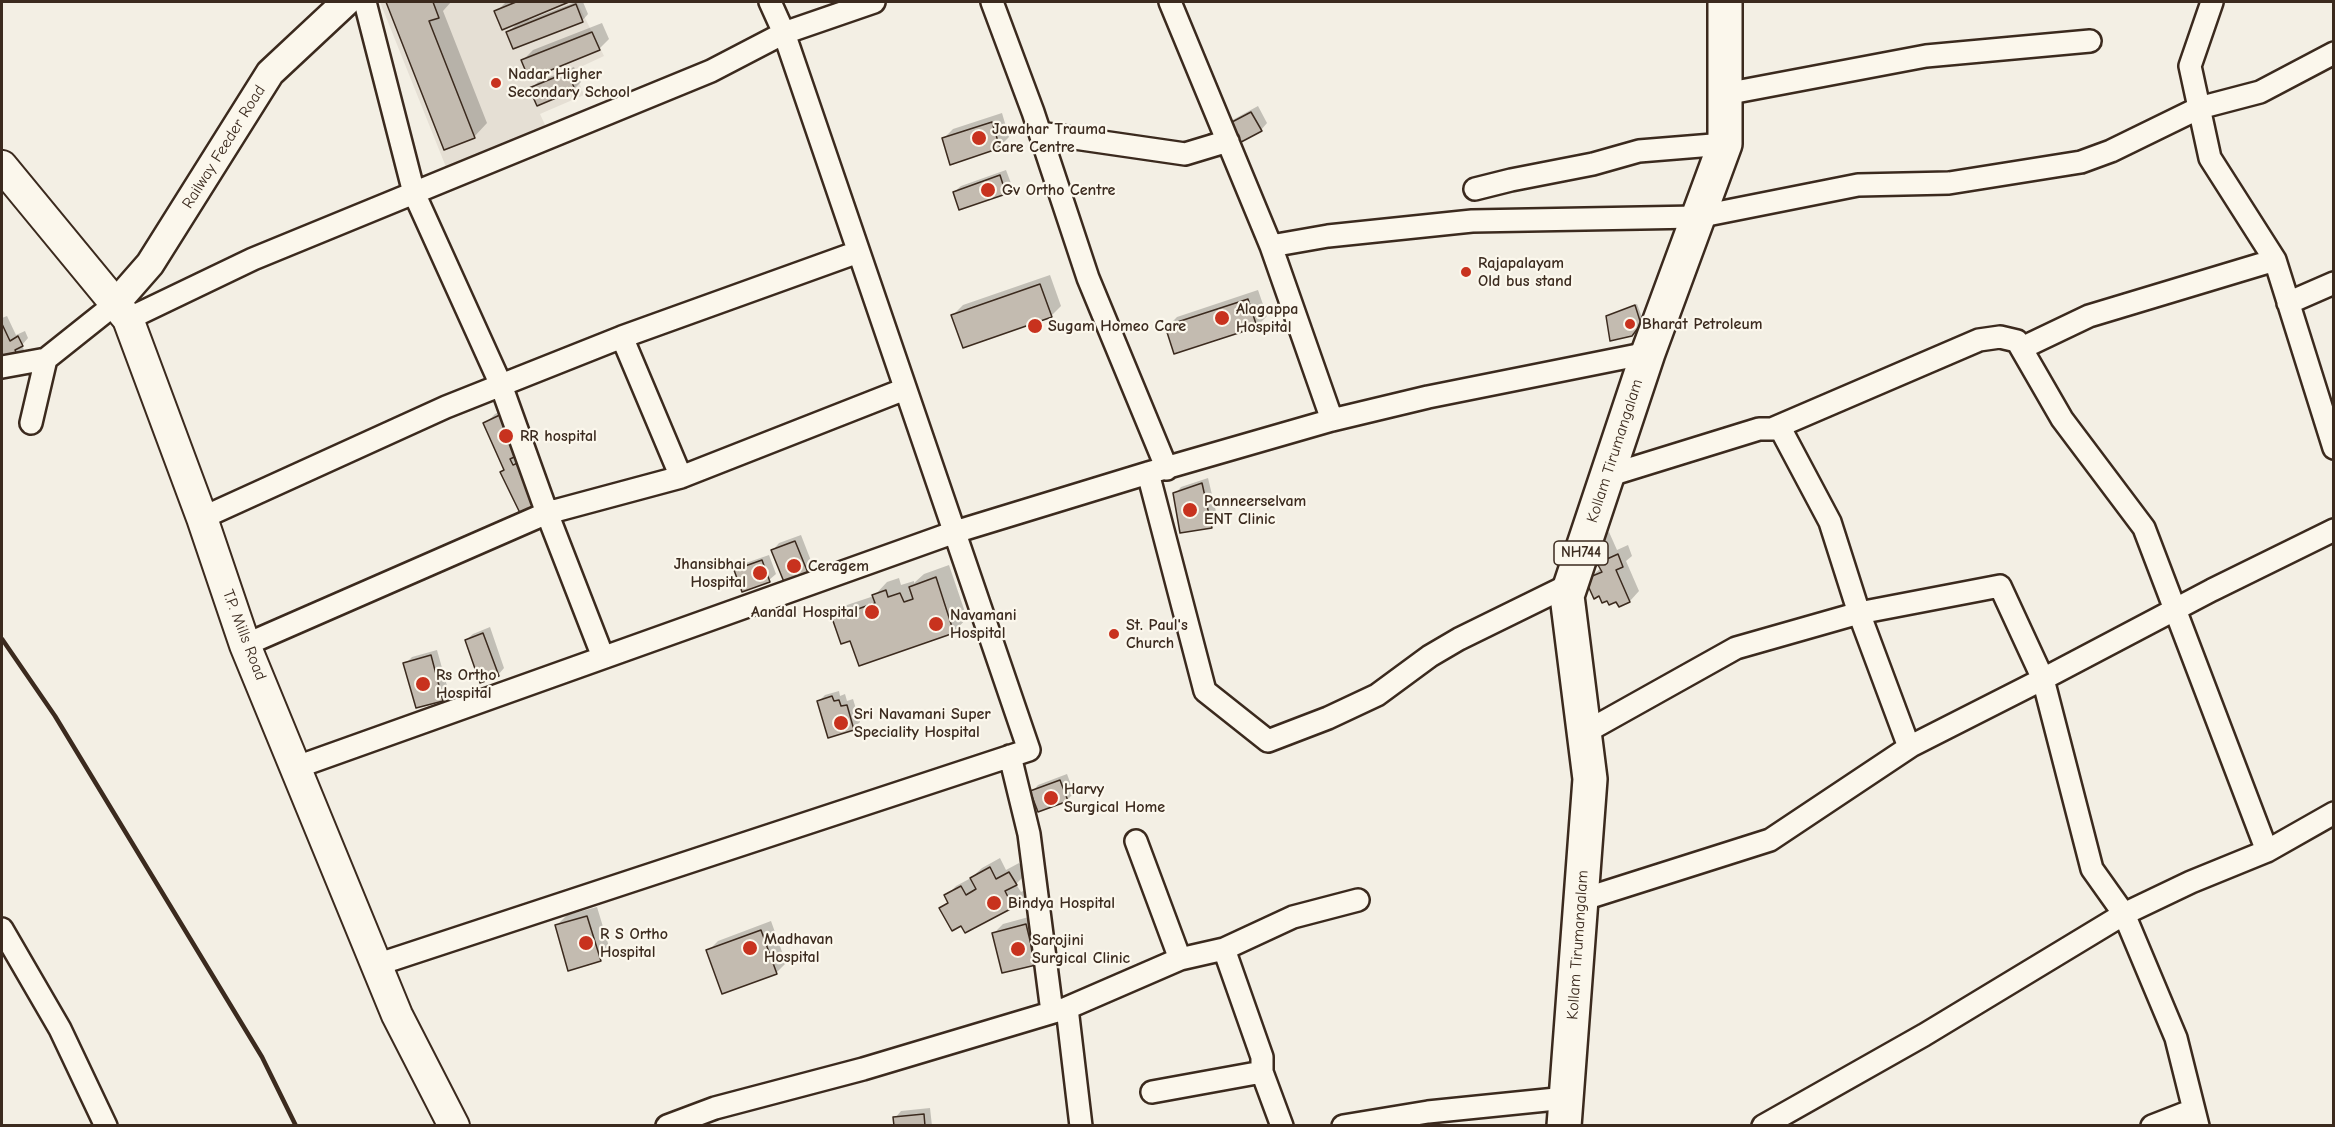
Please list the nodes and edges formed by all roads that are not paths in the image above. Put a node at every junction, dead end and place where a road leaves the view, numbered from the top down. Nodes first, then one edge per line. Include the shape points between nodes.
1 (346, 2) edge
2 (364, 2) edge
3 (770, 2) edge
4 (874, 2) edge
5 (992, 2) edge
6 (1170, 2) edge
7 (1725, 2) edge
8 (2212, 2) edge
9 (784, 33) junction
10 (2090, 41) dead end
11 (2334, 53) edge
12 (1725, 94) junction
13 (2199, 108) junction
14 (1040, 133) junction
15 (1228, 141) junction
16 (1725, 144) junction
17 (2, 166) edge
18 (1474, 189) dead end
19 (414, 193) junction
20 (1697, 217) junction
21 (1271, 246) junction
22 (858, 252) junction
23 (2274, 260) junction
24 (2334, 283) edge
25 (2288, 303) junction
26 (122, 312) junction
27 (622, 337) junction
28 (2022, 348) junction
29 (1648, 353) junction
30 (46, 359) junction
31 (2, 367) edge
32 (501, 385) junction
33 (905, 389) junction
34 (2325, 391) edge
35 (1332, 420) junction
36 (31, 423) dead end
37 (1779, 426) junction
38 (2334, 448) edge
39 (1157, 470) junction
40 (1607, 476) junction
41 (681, 477) junction
42 (547, 513) junction
43 (202, 518) junction
44 (2334, 530) edge
45 (955, 532) junction
46 (1571, 584) junction
47 (2176, 609) junction
48 (1859, 613) junction
49 (245, 645) junction
50 (603, 657) junction
51 (2043, 679) junction
52 (1584, 734) junction
53 (1914, 744) junction
54 (1010, 756) junction
55 (297, 767) junction
56 (2334, 813) edge
57 (1136, 841) dead end
58 (2267, 850) junction
59 (1358, 900) dead end
60 (1581, 900) junction
61 (2124, 914) junction
62 (2, 928) edge
63 (1224, 949) junction
64 (1180, 960) junction
65 (376, 965) junction
66 (1060, 1010) junction
67 (1262, 1072) junction
68 (1152, 1092) dead end
69 (1565, 1112) edge
70 (2195, 1118) edge
71 (104, 1125) edge
72 (454, 1125) edge
73 (667, 1125) edge
74 (1080, 1125) edge
75 (1282, 1125) edge
76 (1343, 1125) edge
77 (1762, 1125) edge
78 (2152, 1125) edge

1 - 26 street, Railway Feeder Road via 270,73
2 - 19 street
3 - 9 street
4 - 9 street
5 - 14 street
6 - 15 street
7 - 12 highway, Kollam Tirumangalam / NH744
8 - 13 street via 2190,66
9 - 19 street via 711,71
9 - 22 street
10 - 12 street via 1926,56
11 - 13 street via 2260,92
12 - 16 highway, Kollam Tirumangalam / NH744
13 - 20 street via 2081,162 1949,183 1858,185
13 - 23 street via 2210,158
14 - 15 street via 1185,154
14 - 39 street
15 - 21 street
16 - 18 street via 1639,151
16 - 20 highway, Kollam Tirumangalam / NH744
17 - 26 main road, T.P. Mills Road
19 - 26 street
19 - 32 street
20 - 21 street via 1472,221
20 - 29 highway, Kollam Tirumangalam / NH744
21 - 35 street
22 - 27 street
22 - 33 street
23 - 25 street
23 - 28 street via 2090,316
24 - 25 street
25 - 34 street
26 - 30 street
26 - 43 main road, T.P. Mills Road
27 - 32 street
27 - 41 street
28 - 37 street via 2017,341 2000,337 1979,340
28 - 47 street via 2062,419 2144,528 2171,605
29 - 35 street
29 - 40 highway, Kollam Tirumangalam / NH744
30 - 31 street
30 - 36 street
32 - 42 street
32 - 43 street
33 - 41 street
33 - 45 street
34 - 38 street
35 - 39 street
37 - 40 street
37 - 48 street via 1830,522
39 - 45 street
39 - 46 street via 1205,691 1268,741 1377,695 1459,639
40 - 46 highway, Kollam Tirumangalam / NH744
41 - 42 street
42 - 49 street
42 - 50 street
43 - 49 main road, T.P. Mills Road
44 - 47 street
45 - 50 street
45 - 54 street via 1029,750
46 - 52 highway, Kollam Tirumangalam / NH744 via 1567,596
47 - 51 street
47 - 58 street
48 - 51 street via 2000,586
48 - 52 street via 1736,648
48 - 53 street via 1909,747
49 - 55 main road, T.P. Mills Road
50 - 55 street
51 - 53 street
51 - 61 street via 2092,869
52 - 60 highway, Kollam Tirumangalam / NH744 via 1590,780
53 - 60 street via 1770,840
54 - 65 street
54 - 66 street via 1029,834
55 - 65 main road, T.P. Mills Road
56 - 58 street
57 - 64 street
58 - 61 street
59 - 63 street via 1293,917
60 - 69 highway, Kollam Tirumangalam / NH744
61 - 70 street via 2176,1038
61 - 77 street via 1924,1035
62 - 71 street via 60,1029
63 - 64 street
63 - 67 street via 1262,1057
64 - 66 street
65 - 72 main road, T.P. Mills Road via 397,1015
66 - 73 street
66 - 74 street
67 - 68 street
67 - 75 street
69 - 76 street via 1428,1112
70 - 78 street

